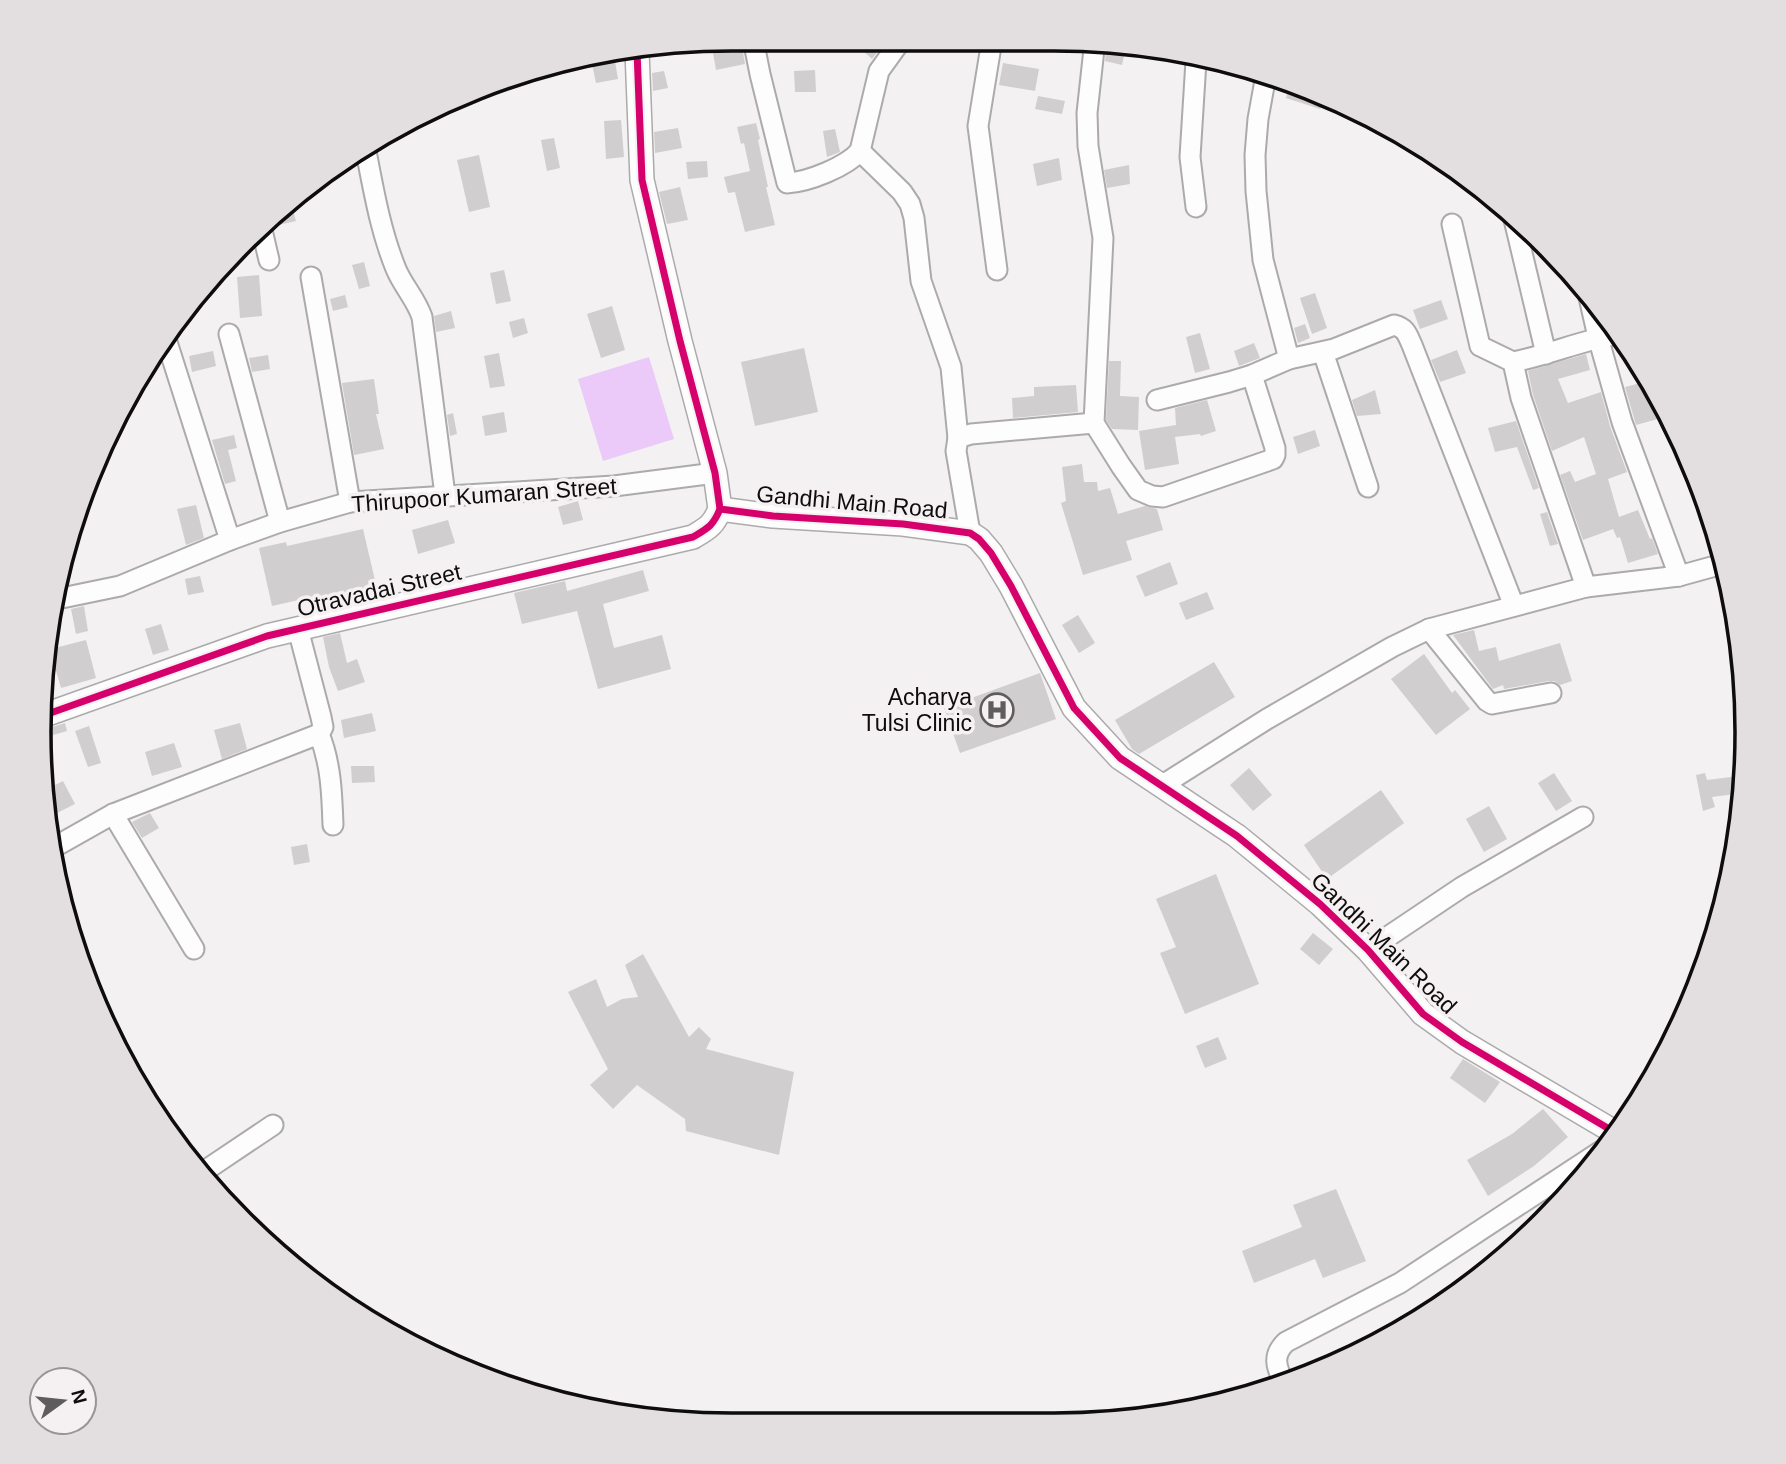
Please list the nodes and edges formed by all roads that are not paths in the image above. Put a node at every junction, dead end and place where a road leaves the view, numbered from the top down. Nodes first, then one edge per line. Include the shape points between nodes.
1 (756, 51) edge
2 (893, 51) edge
3 (990, 51) edge
4 (1093, 52) edge
5 (636, 58) edge
6 (1196, 66) edge
7 (1264, 84) edge
8 (860, 151) junction
9 (367, 157) edge
10 (1196, 207) dead end
11 (1452, 224) dead end
12 (1516, 232) edge
13 (264, 238) edge
14 (269, 260) dead end
15 (996, 270) dead end
16 (312, 277) dead end
17 (1593, 316) edge
18 (229, 334) dead end
19 (1607, 336) edge
20 (1598, 337) junction
21 (169, 349) edge
22 (1323, 352) junction
23 (1546, 354) junction
24 (1289, 359) junction
25 (1513, 362) junction
26 (1252, 375) junction
27 (1157, 400) dead end
28 (1094, 423) junction
29 (958, 438) junction
30 (715, 473) junction
31 (1368, 487) dead end
32 (445, 495) junction
33 (350, 502) junction
34 (720, 509) junction
35 (280, 522) junction
36 (970, 533) junction
37 (230, 540) junction
38 (1714, 566) edge
39 (1679, 576) junction
40 (1586, 587) junction
41 (64, 597) edge
42 (1514, 606) junction
43 (298, 629) junction
44 (1429, 629) junction
45 (1551, 693) dead end
46 (51, 713) edge
47 (319, 734) junction
48 (1161, 786) junction
49 (113, 814) junction
50 (1583, 817) dead end
51 (334, 825) dead end
52 (61, 844) edge
53 (194, 949) dead end
54 (1368, 950) junction
55 (273, 1125) dead end
56 (1607, 1128) edge
57 (1579, 1166) edge
58 (209, 1168) edge
59 (1280, 1374) edge

1 - 8 street via 787,183 841,167
2 - 8 street via 879,71
3 - 15 street via 978,126
4 - 28 street via 1088,146 1103,238
5 - 30 street via 642,180
6 - 10 street via 1190,157
7 - 24 street via 1255,155 1256,191 1264,260
8 - 29 street via 910,204 921,281 951,367
9 - 32 street via 397,270 422,317
11 - 25 street via 1480,346
12 - 23 street
13 - 14 street
16 - 33 street
17 - 20 street
18 - 35 street
19 - 20 street
20 - 23 street
20 - 39 street via 1622,422
21 - 37 street
22 - 24 street
22 - 31 street
22 - 42 street via 1394,325 1407,333
23 - 25 street
24 - 26 street
25 - 40 street via 1521,398
26 - 27 street
26 - 28 street via 1275,448 1273,459 1163,497 1138,490
28 - 29 street
29 - 36 street via 956,451
30 - 32 street, Thirupoor Kumaran Street via 614,486
30 - 34 street
32 - 33 street, Thirupoor Kumaran Street
33 - 35 street, Thirupoor Kumaran Street
34 - 36 street, Gandhi Main Road
34 - 43 street, Otravadai Street via 709,528 693,537
35 - 37 street, Thirupoor Kumaran Street
36 - 48 street, Gandhi Main Road via 991,553 1011,586 1074,708 1120,758
37 - 41 street, Thirupoor Kumaran Street via 120,586
38 - 39 street
39 - 40 street
40 - 42 street
42 - 44 street
43 - 46 street, Otravadai Street
43 - 47 street via 321,717
44 - 45 street via 1492,704
44 - 48 street via 1267,719
47 - 49 street
47 - 51 street via 332,786
48 - 54 street, Gandhi Main Road via 1237,836
49 - 52 street
49 - 53 street
50 - 54 street via 1462,887
54 - 56 street, Gandhi Main Road via 1423,1014
55 - 58 street
57 - 59 street via 1400,1283 1286,1342 1277,1359

